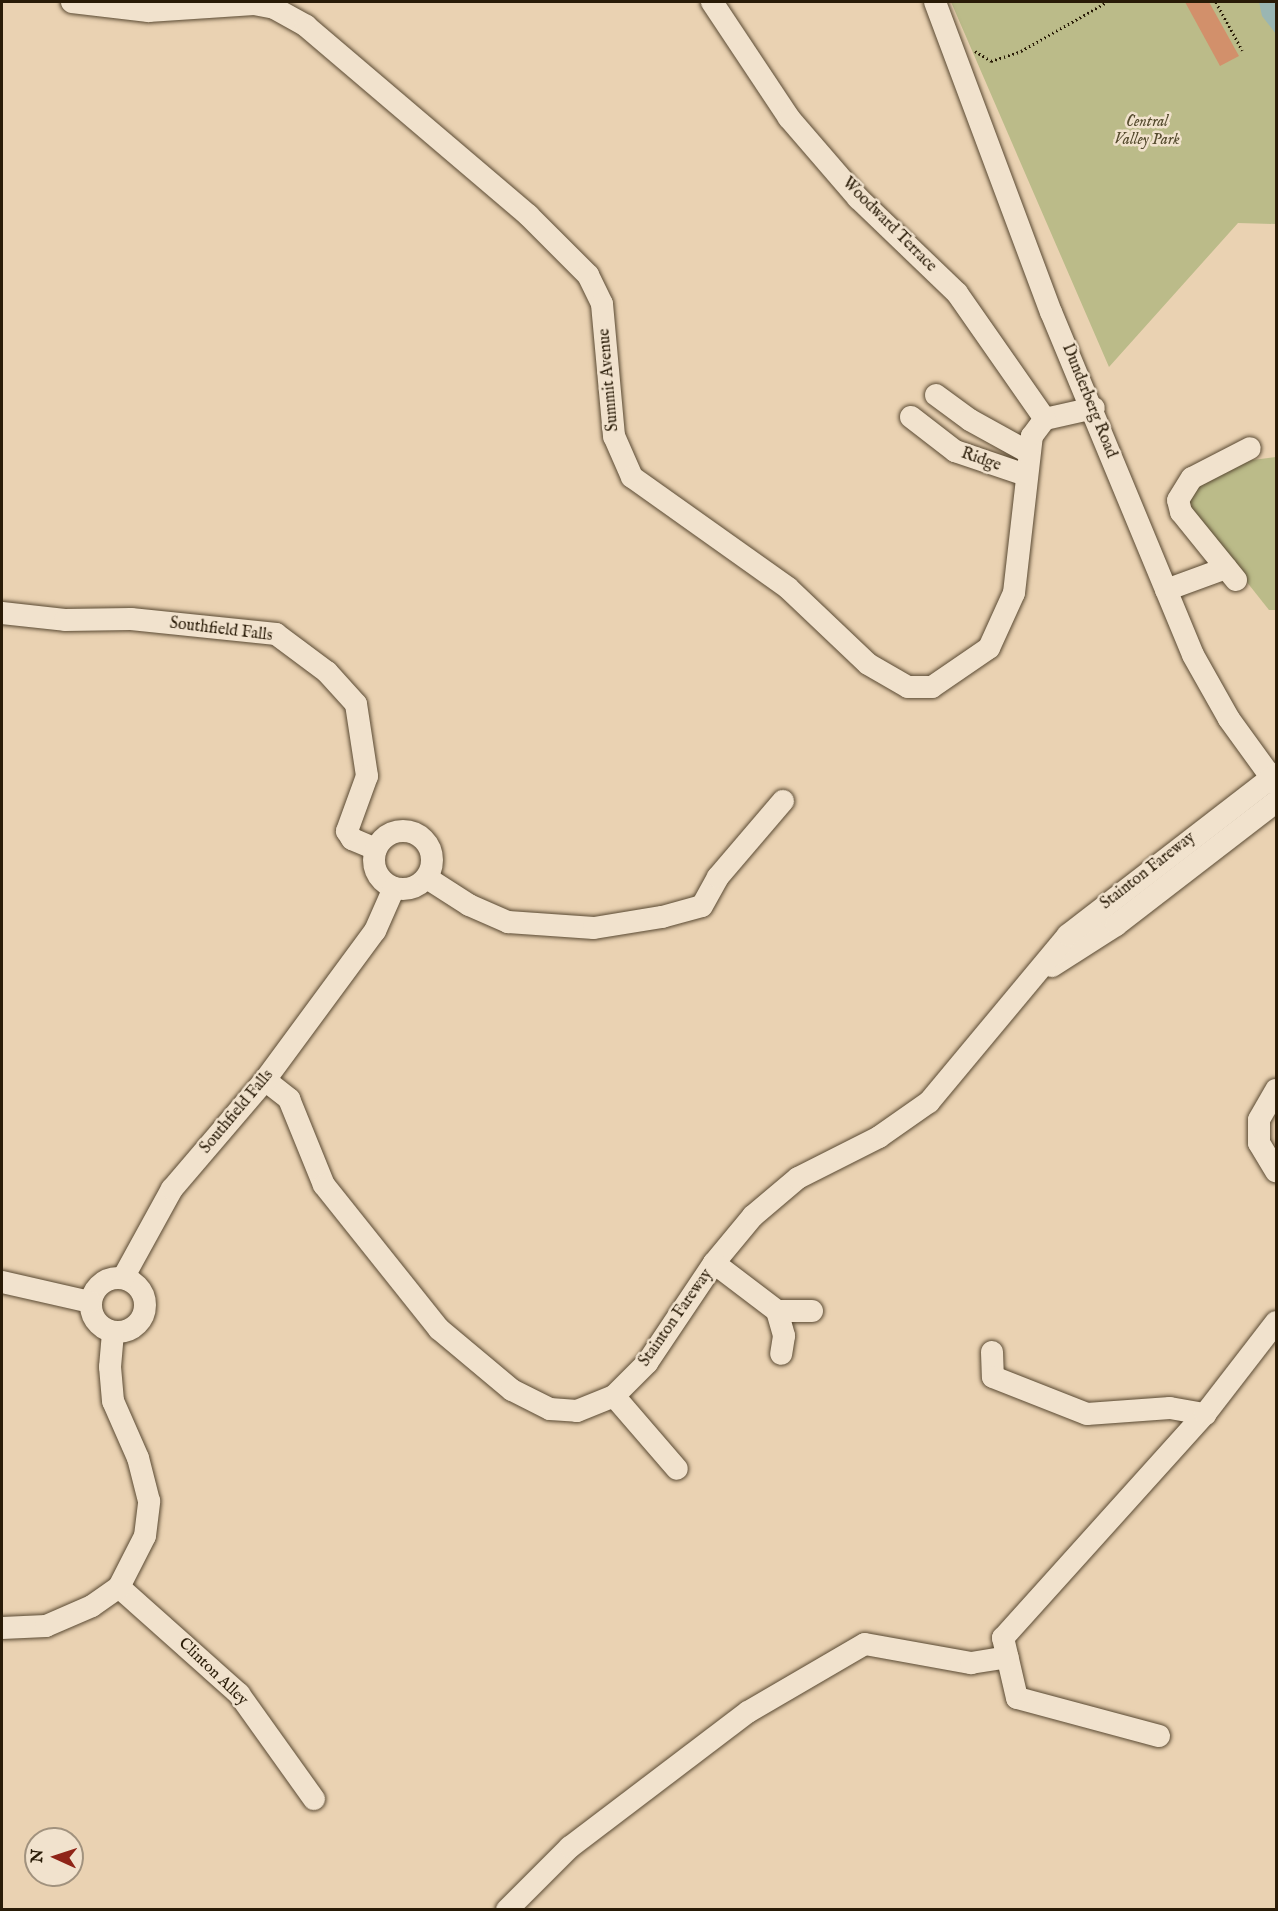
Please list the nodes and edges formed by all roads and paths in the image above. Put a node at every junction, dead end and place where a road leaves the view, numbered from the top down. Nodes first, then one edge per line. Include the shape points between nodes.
1 (72, 2) edge
2 (712, 2) edge
3 (935, 2) edge
4 (1107, 2) edge
5 (1216, 2) edge
6 (971, 47) dead end
7 (1242, 50) dead end
8 (936, 395) dead end
9 (1094, 408) junction
10 (910, 417) dead end
11 (1045, 419) junction
12 (1250, 448) dead end
13 (1028, 452) junction
14 (1026, 475) junction
15 (1166, 590) junction
16 (2, 613) edge
17 (1275, 778) edge
18 (783, 801) dead end
19 (1276, 802) edge
20 (1180, 846) junction
21 (376, 849) junction
22 (1194, 866) junction
23 (427, 878) junction
24 (394, 888) junction
25 (1107, 917) junction
26 (265, 1080) junction
27 (1276, 1090) edge
28 (1276, 1171) edge
29 (714, 1263) junction
30 (123, 1278) junction
31 (2, 1282) edge
32 (90, 1302) junction
33 (777, 1311) junction
34 (812, 1311) dead end
35 (1276, 1322) edge
36 (113, 1333) junction
37 (992, 1352) dead end
38 (781, 1354) dead end
39 (614, 1395) junction
40 (1205, 1414) junction
41 (677, 1469) dead end
42 (119, 1587) junction
43 (2, 1628) edge
44 (1008, 1657) junction
45 (1159, 1736) dead end
46 (314, 1799) dead end
47 (507, 1910) edge

1 - 14 street, Summit Avenue via 148,11 254,4 274,8 306,26 528,215 588,275 602,304 614,436 632,477 788,588 883,675 908,687 932,687 989,648 1014,593
2 - 11 street, Woodward Terrace via 789,118 858,198 957,294
3 - 9 street, Dunderberg Road via 1052,312
4 - 6 path via 1021,51 991,61
5 - 7 path
8 - 13 street via 970,420
9 - 11 street
9 - 15 street, Dunderberg Road
10 - 14 street, Ridge via 955,451
11 - 13 street, Summit Avenue
12 - 15 street via 1192,478 1178,500 1181,512 1231,574
13 - 14 street, Summit Avenue
15 - 17 street, Dunderberg Road via 1193,655 1229,719
16 - 21 street, Southfield Falls via 65,620 131,619 276,634 327,672 356,705 367,776 347,831 352,839
17 - 20 street, Stainton Fareway
18 - 23 street via 718,877 702,906 594,928 536,926 488,915
19 - 22 street, Stainton Fareway
20 - 22 street
20 - 25 street, Stainton Fareway
21 - 23 street via 393,832 417,834 432,854
21 - 24 street via 377,873
22 - 25 street, Stainton Fareway
23 - 24 street via 412,888
24 - 26 street, Southfield Falls via 375,931
25 - 29 street, Stainton Fareway via 1068,936 929,1102 879,1137 798,1178 753,1216
26 - 30 street, Southfield Falls via 172,1189
26 - 39 street, Stainton Fareway via 289,1099 324,1185 439,1329 512,1390 550,1409 577,1411
27 - 28 street via 1259,1120 1259,1143
29 - 33 street
29 - 39 street, Stainton Fareway via 647,1363
30 - 32 street via 102,1283
30 - 36 street via 140,1290 145,1310 134,1328
31 - 32 street
32 - 36 street via 96,1322
33 - 34 street
33 - 38 street via 784,1336
35 - 40 street
36 - 42 street via 113,1401 138,1458 149,1501 145,1536
37 - 40 street via 993,1377 1087,1414 1170,1408
39 - 41 street
40 - 44 street via 1003,1638
42 - 43 street via 71,1619 46,1626
42 - 46 street, Clinton Alley via 239,1694
44 - 45 street via 1017,1698
44 - 47 street via 971,1663 865,1644 748,1712 570,1848

